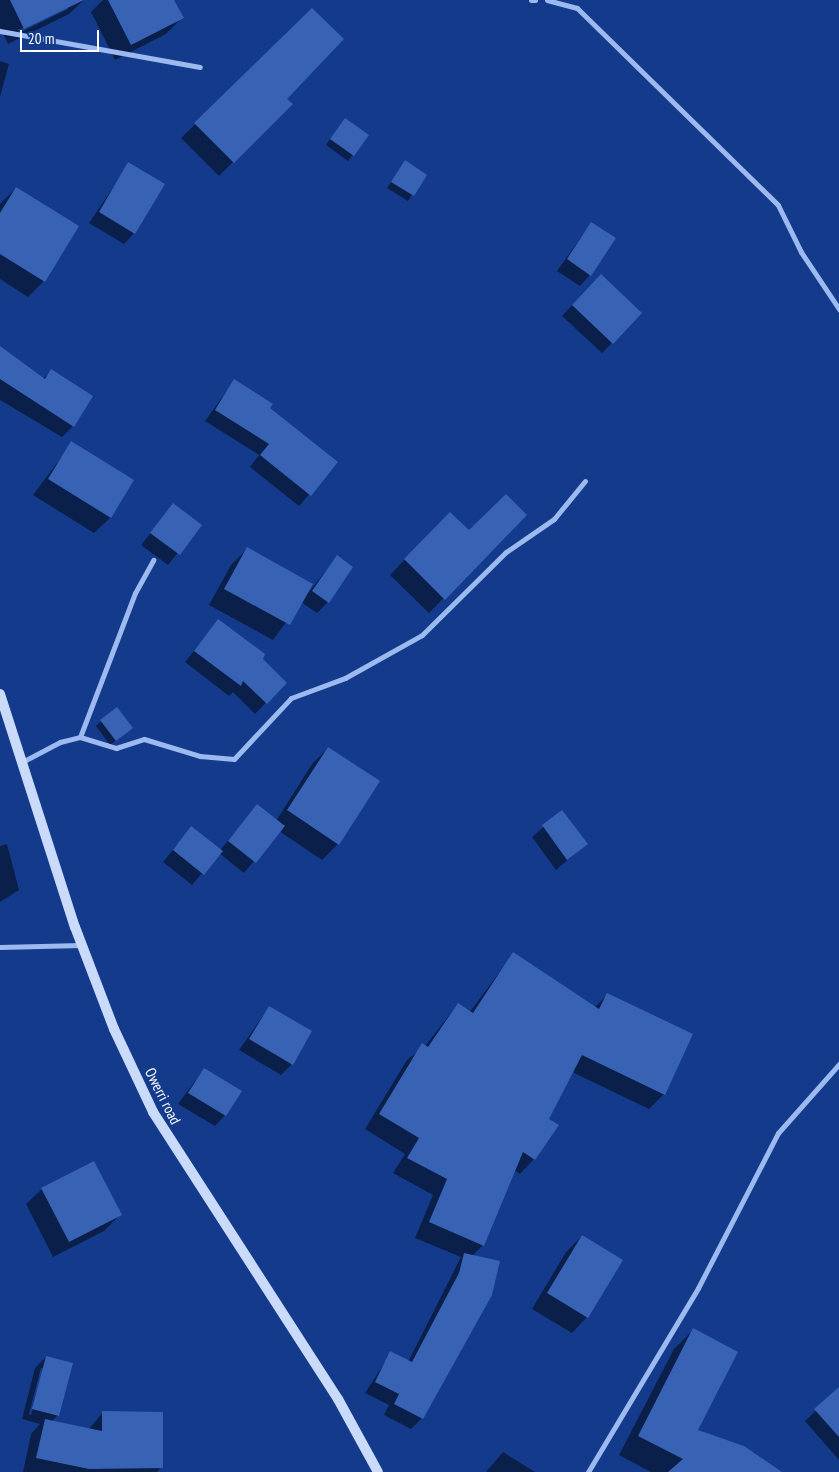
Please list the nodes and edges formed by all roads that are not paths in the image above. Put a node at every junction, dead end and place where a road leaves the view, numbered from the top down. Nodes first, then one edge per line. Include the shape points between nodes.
1 (531, 0) edge
2 (535, 0) edge
3 (547, 0) edge
4 (0, 31) edge
5 (200, 67) dead end
6 (839, 309) edge
7 (585, 481) dead end
8 (153, 560) dead end
9 (0, 694) edge
10 (80, 737) junction
11 (21, 763) junction
12 (82, 945) junction
13 (0, 947) edge
14 (839, 1064) edge
15 (378, 1472) edge
16 (588, 1472) edge

1 - 2 street
3 - 6 street via 577,8 778,205 801,252
4 - 5 street
7 - 10 street via 554,519 506,552 422,635 345,678 291,698 234,759 200,756 144,739 116,748
8 - 10 street via 135,593
9 - 11 main road, Owerri road
10 - 11 street via 60,742
11 - 12 main road, Owerri road
12 - 13 street
12 - 15 main road, Owerri road via 114,1029 176,1154 338,1399
14 - 16 street via 778,1133 698,1288

